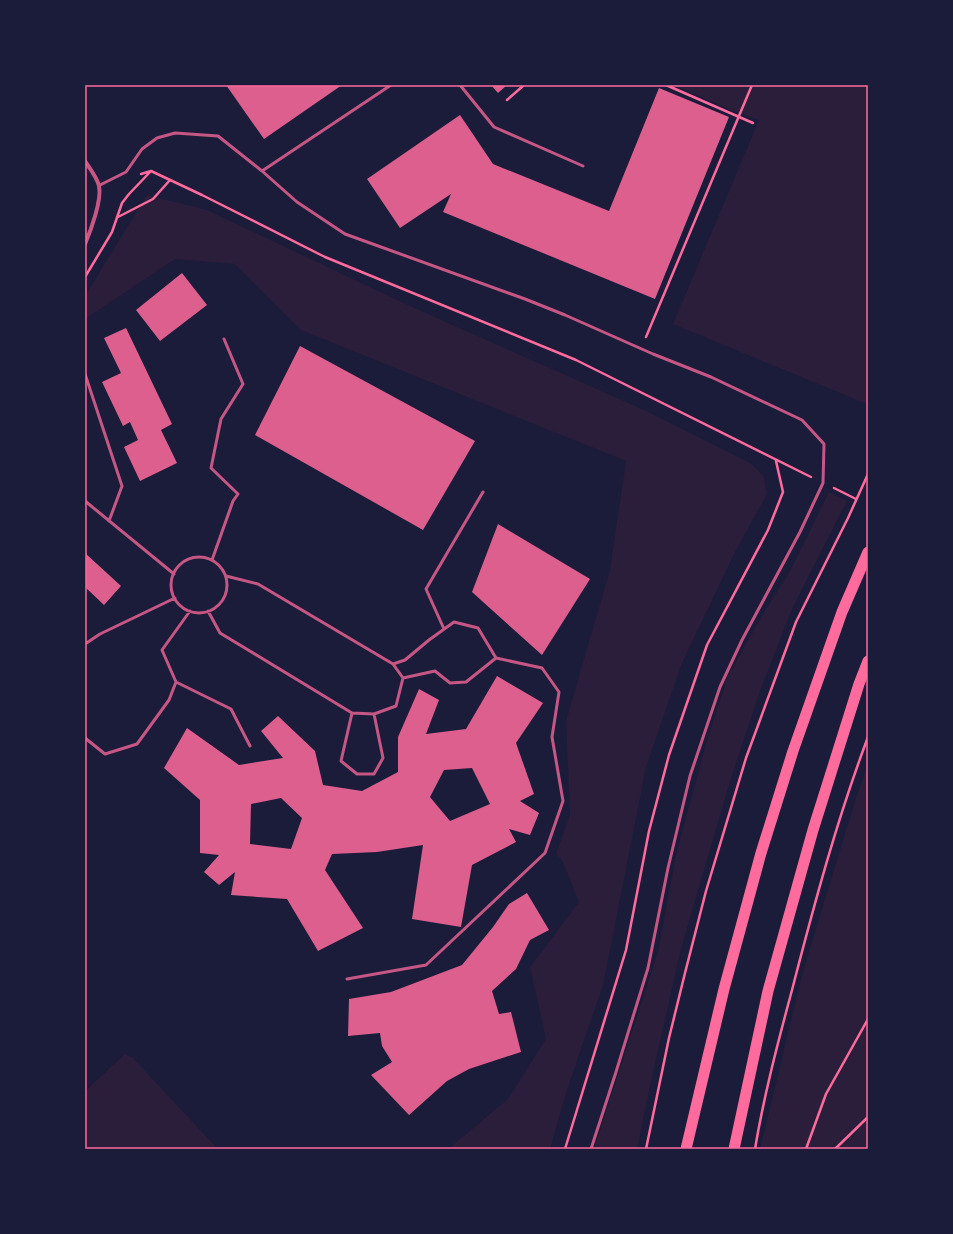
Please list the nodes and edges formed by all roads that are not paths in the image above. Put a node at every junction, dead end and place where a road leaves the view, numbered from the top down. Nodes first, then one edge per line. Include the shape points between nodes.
1 (391, 85) edge
2 (460, 85) edge
3 (85, 161) edge
4 (583, 166) dead end
5 (262, 171) junction
6 (100, 184) junction
7 (85, 244) edge
8 (224, 339) dead end
9 (85, 374) edge
10 (483, 492) dead end
11 (85, 501) edge
12 (109, 521) junction
13 (868, 552) edge
14 (212, 560) junction
15 (174, 574) junction
16 (226, 576) junction
17 (175, 598) junction
18 (190, 611) junction
19 (208, 611) junction
20 (444, 629) junction
21 (85, 644) edge
22 (496, 658) junction
23 (868, 661) edge
24 (393, 664) junction
25 (403, 678) junction
26 (176, 682) junction
27 (352, 713) junction
28 (374, 714) junction
29 (85, 738) edge
30 (250, 746) dead end
31 (347, 979) dead end
32 (590, 1149) edge
33 (686, 1149) edge
34 (734, 1149) edge

1 - 5 lane
2 - 4 lane via 494,127
3 - 6 street
5 - 6 lane via 218,136 175,133 157,138 142,149 126,172
5 - 32 lane via 297,202 346,234 525,299 711,377 802,420 824,444 823,483 720,687 690,776 648,968
6 - 7 street via 91,231
8 - 14 lane via 243,384 221,419 211,468 238,494 233,501
9 - 12 lane via 122,486
10 - 20 lane via 426,589
11 - 12 lane
12 - 15 lane
13 - 33 highway via 842,612 798,736 761,853 724,989
14 - 15 lane via 194,557 178,567
14 - 16 lane via 219,564
15 - 17 lane via 172,584
16 - 19 lane via 227,590 223,600 217,607
16 - 24 lane via 258,584
17 - 18 lane
17 - 21 lane via 100,634
18 - 19 lane
18 - 26 lane via 162,650
19 - 27 lane via 220,633
20 - 22 lane via 454,622 478,628
20 - 24 lane via 405,660
22 - 25 lane via 466,682 450,683 435,671
22 - 31 lane via 542,668 559,692 552,737 563,801 545,853 426,965
23 - 34 highway via 813,830 772,976
24 - 25 lane
25 - 28 lane via 396,706
26 - 29 lane via 169,700 137,744 105,754
26 - 30 lane via 232,709
27 - 28 lane
27 - 28 lane via 341,761 357,774 374,774 383,758

